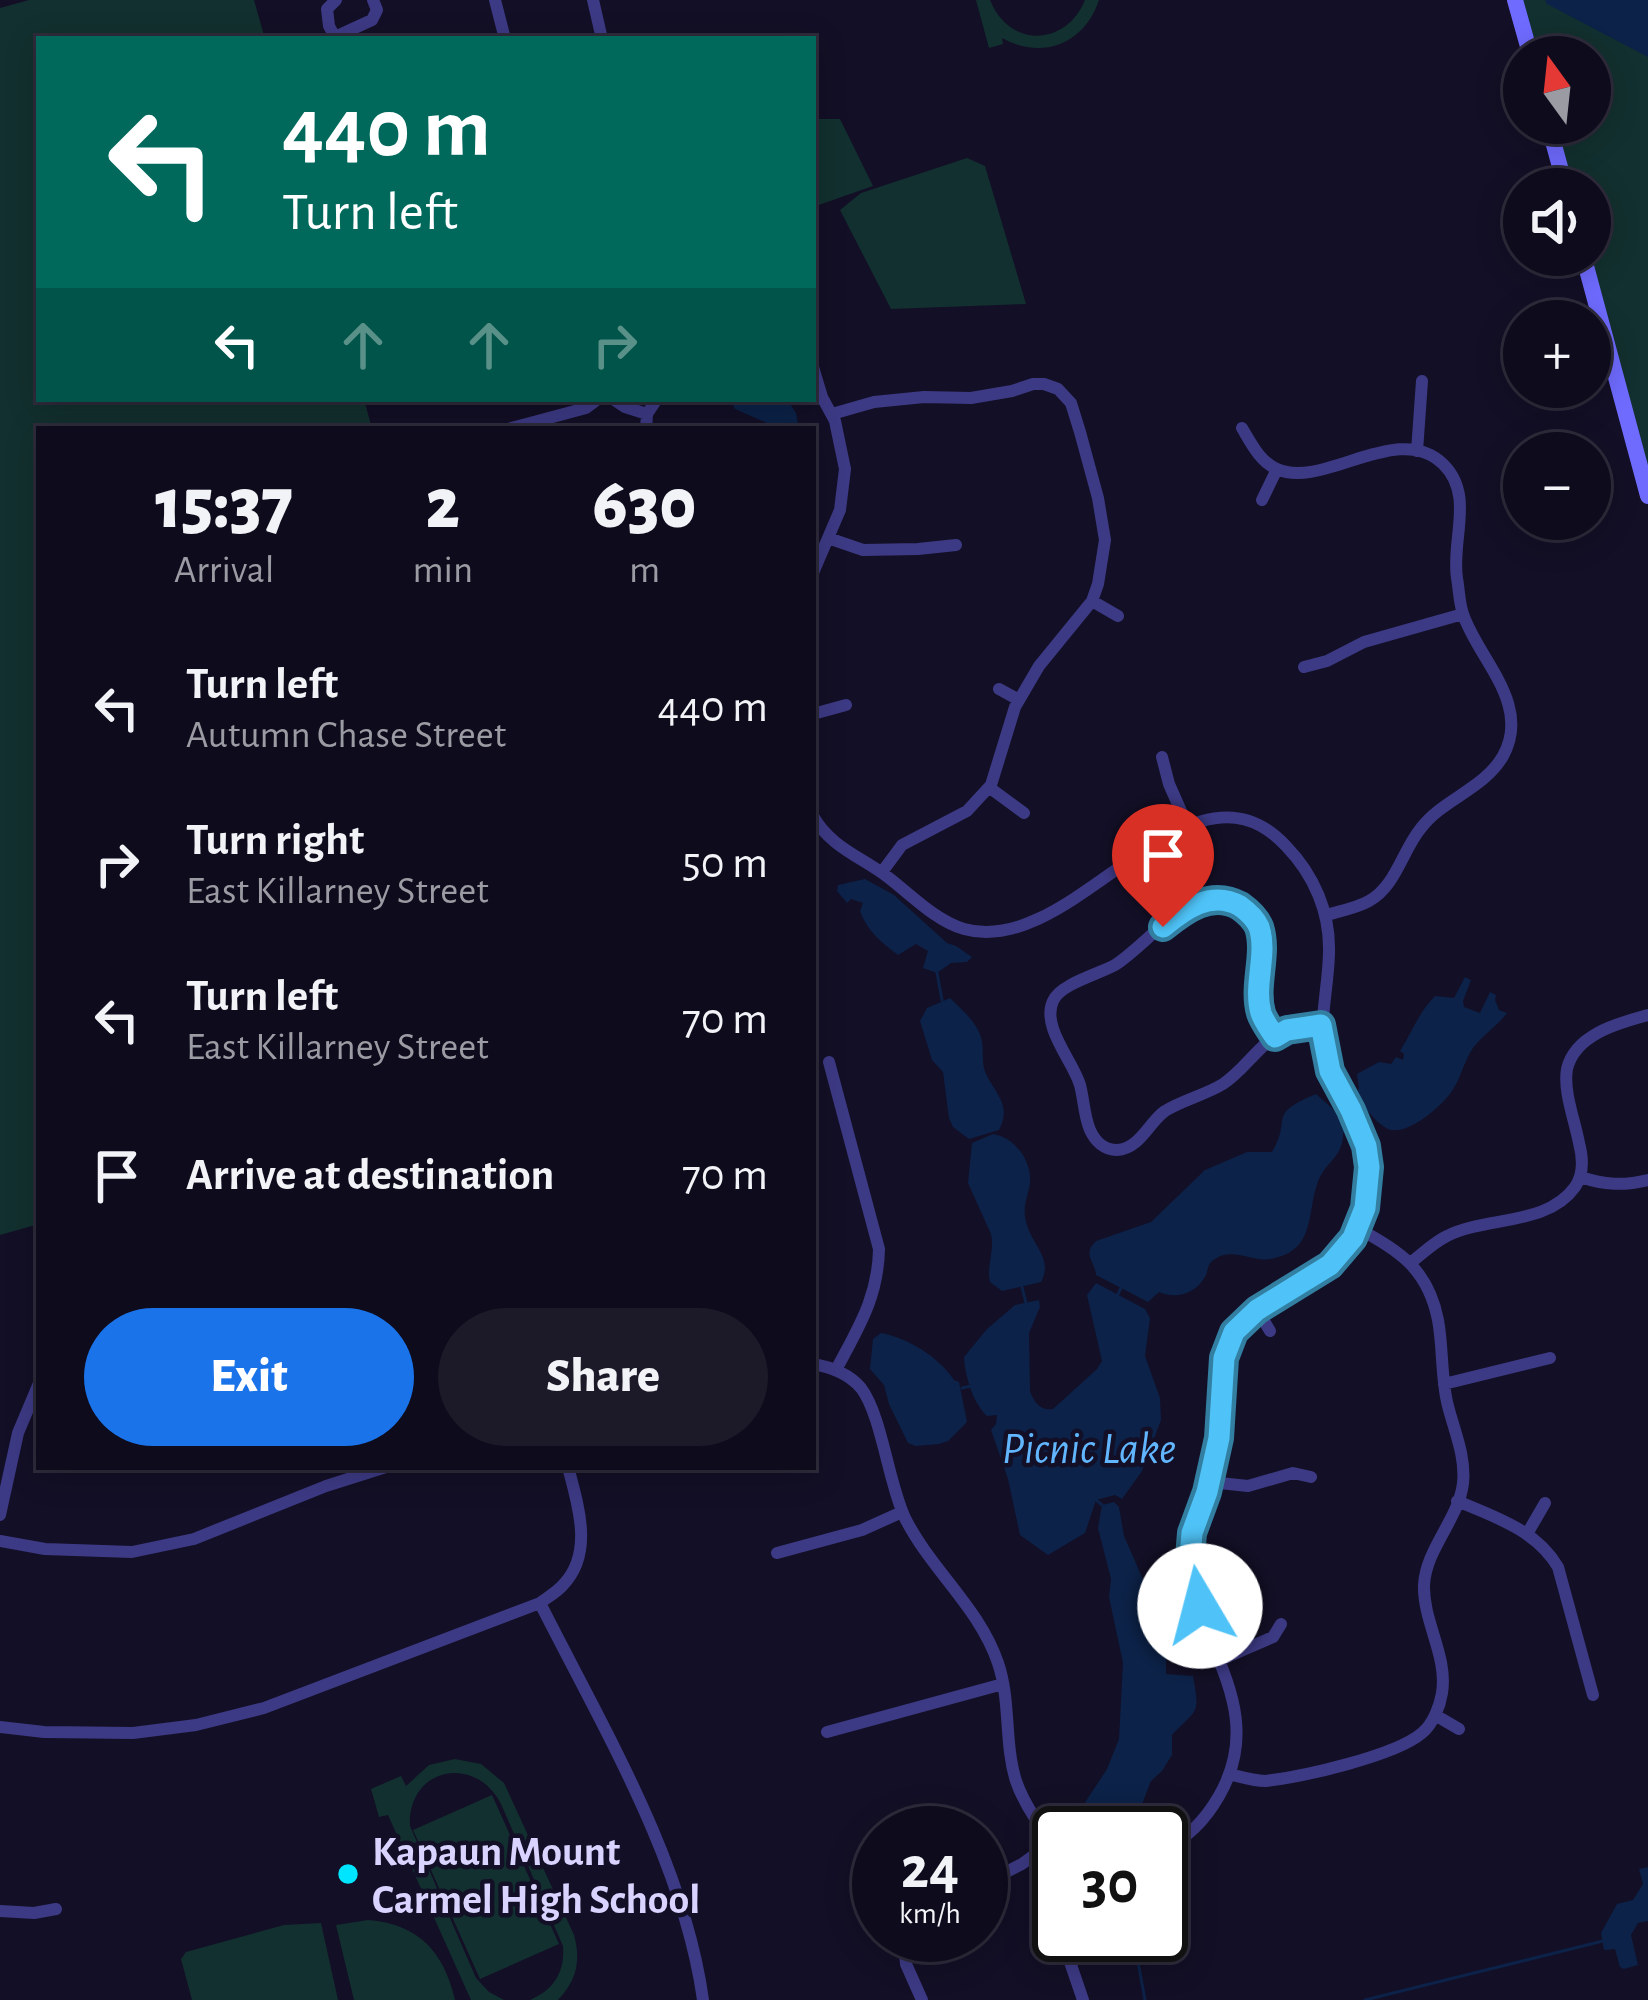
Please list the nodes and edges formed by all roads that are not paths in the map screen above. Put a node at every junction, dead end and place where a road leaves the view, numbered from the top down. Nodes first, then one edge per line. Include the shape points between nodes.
1 (336, 0) edge
2 (374, 0) edge
3 (495, 0) edge
4 (593, 0) edge
5 (1515, 0) edge
6 (334, 36) edge
7 (339, 36) edge
8 (504, 36) edge
9 (601, 36) edge
10 (1525, 36) edge
11 (1589, 276) edge
12 (1422, 381) dead end
13 (818, 393) edge
14 (594, 402) edge
15 (618, 402) edge
16 (655, 402) edge
17 (647, 414) junction
18 (832, 414) junction
19 (519, 426) edge
20 (646, 426) edge
21 (1242, 428) dead end
22 (1417, 451) junction
23 (1277, 469) junction
24 (1648, 496) edge
25 (1262, 500) dead end
26 (829, 538) junction
27 (956, 545) dead end
28 (816, 566) edge
29 (1093, 602) junction
30 (1463, 614) junction
31 (1118, 616) dead end
32 (1304, 667) dead end
33 (999, 689) dead end
34 (1019, 700) junction
35 (846, 705) dead end
36 (816, 713) edge
37 (1162, 757) dead end
38 (990, 788) junction
39 (1024, 813) dead end
40 (816, 822) edge
41 (1188, 827) junction
42 (882, 872) junction
43 (1326, 915) junction
44 (1648, 1015) edge
45 (1321, 1025) junction
46 (1275, 1037) junction
47 (829, 1062) dead end
48 (1581, 1177) junction
49 (1648, 1180) edge
50 (1357, 1228) junction
51 (1410, 1263) junction
52 (1257, 1310) junction
53 (1270, 1331) dead end
54 (1550, 1358) dead end
55 (816, 1365) edge
56 (836, 1370) junction
57 (1444, 1384) junction
58 (36, 1390) edge
59 (377, 1470) edge
60 (569, 1470) edge
61 (1311, 1477) dead end
62 (1210, 1482) junction
63 (1457, 1501) junction
64 (1545, 1503) dead end
65 (902, 1512) junction
66 (0, 1515) edge
67 (1527, 1534) junction
68 (0, 1540) edge
69 (777, 1553) dead end
70 (541, 1603) junction
71 (1281, 1624) dead end
72 (1220, 1660) junction
73 (1003, 1684) junction
74 (1593, 1695) dead end
75 (1435, 1715) junction
76 (0, 1727) edge
77 (1459, 1730) dead end
78 (827, 1732) dead end
79 (1229, 1774) junction
80 (1032, 1814) edge
81 (1188, 1836) edge
82 (56, 1909) dead end
83 (0, 1910) edge
84 (905, 1962) edge
85 (1070, 1962) edge
86 (703, 2000) edge
87 (922, 2000) edge
88 (1083, 2000) edge

1 - 6 street via 327,9
2 - 7 street via 372,20
3 - 8 street
4 - 9 street
5 - 10 main road
11 - 24 main road
12 - 22 street
13 - 18 street
14 - 19 street
15 - 17 street
16 - 17 street
17 - 20 street
18 - 26 street via 845,469
18 - 29 street via 1033,384 1058,389 1071,403 1105,540
21 - 23 street
22 - 23 street via 1300,473
22 - 30 street via 1442,463 1461,502 1455,569
23 - 25 street
26 - 27 street via 863,550
26 - 28 street
29 - 31 street
29 - 34 street
30 - 32 street
30 - 43 street via 1505,691 1504,755 1423,824 1388,886 1368,902
33 - 34 street
34 - 38 street
35 - 36 street
37 - 41 street
38 - 39 street
38 - 42 street via 967,811 902,845
40 - 42 street via 841,849
41 - 42 street via 1064,906 997,931 951,924
41 - 43 street via 1225,815 1270,831 1306,870
43 - 45 street
44 - 48 street via 1590,1037 1567,1068
45 - 46 street
45 - 50 street via 1369,1167
46 - 46 street via 1225,1083 1162,1113 1126,1149 1111,1150 1090,1132 1052,1001 1210,898 1233,902 1258,926 1258,994
47 - 56 street via 879,1249 871,1303
48 - 49 street
48 - 51 street via 1557,1206 1447,1236
50 - 51 street
50 - 52 street via 1330,1265
51 - 57 street via 1438,1318
52 - 53 street
52 - 62 street via 1234,1332 1224,1358
54 - 57 street
55 - 56 street
56 - 65 street via 871,1406
57 - 63 street via 1460,1447
58 - 66 street
59 - 68 street via 194,1539 132,1552
60 - 70 street via 582,1537 578,1562
61 - 62 street
62 - 72 street via 1189,1570
63 - 67 street
63 - 75 street via 1424,1584 1444,1677
64 - 67 street
65 - 69 street
65 - 73 street via 987,1636
67 - 74 street via 1558,1567
70 - 76 street via 264,1708 196,1725 133,1733
70 - 86 street via 661,1846
71 - 72 street via 1273,1637
72 - 79 street via 1235,1705
73 - 78 street
73 - 80 street via 1016,1779
75 - 77 street
75 - 79 street via 1426,1731 1397,1748 1262,1781
79 - 81 street
82 - 83 street
84 - 87 street
85 - 88 street

